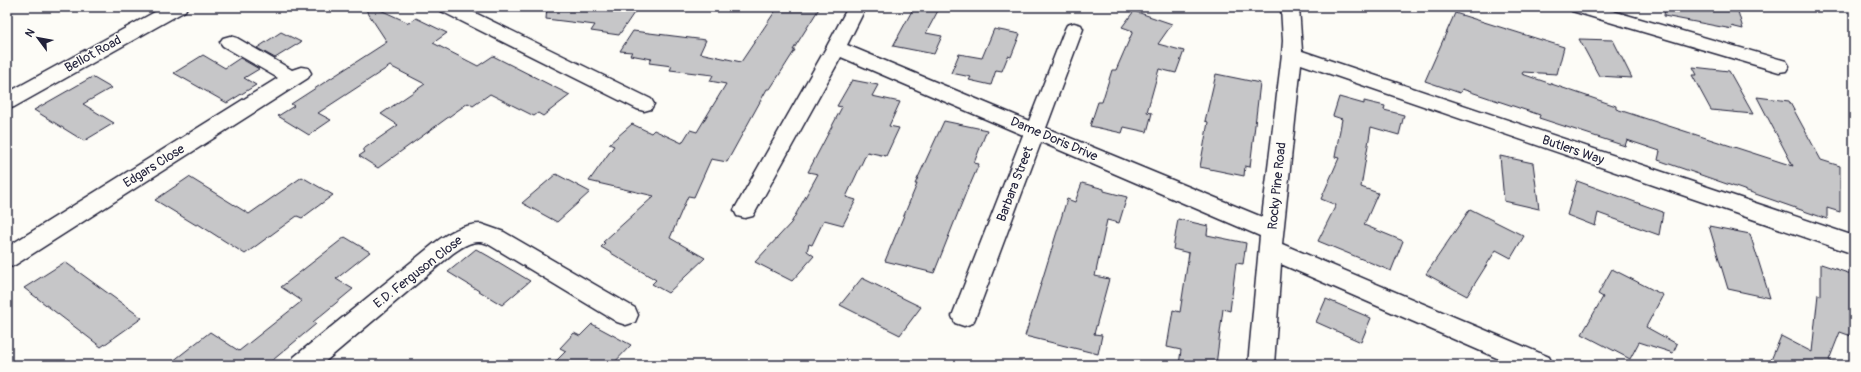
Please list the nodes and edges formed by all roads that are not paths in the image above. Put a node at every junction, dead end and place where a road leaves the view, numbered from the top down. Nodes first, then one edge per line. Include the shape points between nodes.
1 (178, 7) edge
2 (448, 7) edge
3 (857, 7) edge
4 (1290, 7) edge
5 (1579, 7) edge
6 (1074, 29) dead end
7 (230, 42) dead end
8 (836, 48) junction
9 (1292, 54) junction
10 (1779, 66) dead end
11 (7, 102) edge
12 (644, 104) dead end
13 (1035, 131) junction
14 (745, 210) dead end
15 (1271, 240) junction
16 (1854, 245) edge
17 (7, 259) edge
18 (626, 315) dead end
19 (964, 316) dead end
20 (303, 365) edge
21 (1261, 365) edge
22 (1540, 365) edge

1 - 11 street, Bellot Road
2 - 12 street
3 - 8 street
4 - 9 street, Rocky Pine Road
5 - 10 street
6 - 13 street, Barbara Street
7 - 17 street, Edgars Close via 296,75
8 - 13 street, Dame Doris Drive
8 - 14 street
9 - 15 street, Rocky Pine Road
9 - 16 street, Butlers Way
13 - 15 street, Dame Doris Drive
13 - 19 street, Barbara Street
15 - 21 street, Rocky Pine Road
15 - 22 street, Dame Doris Drive
18 - 20 street, E.D. Ferguson Close via 496,238 473,232 459,237 444,248

